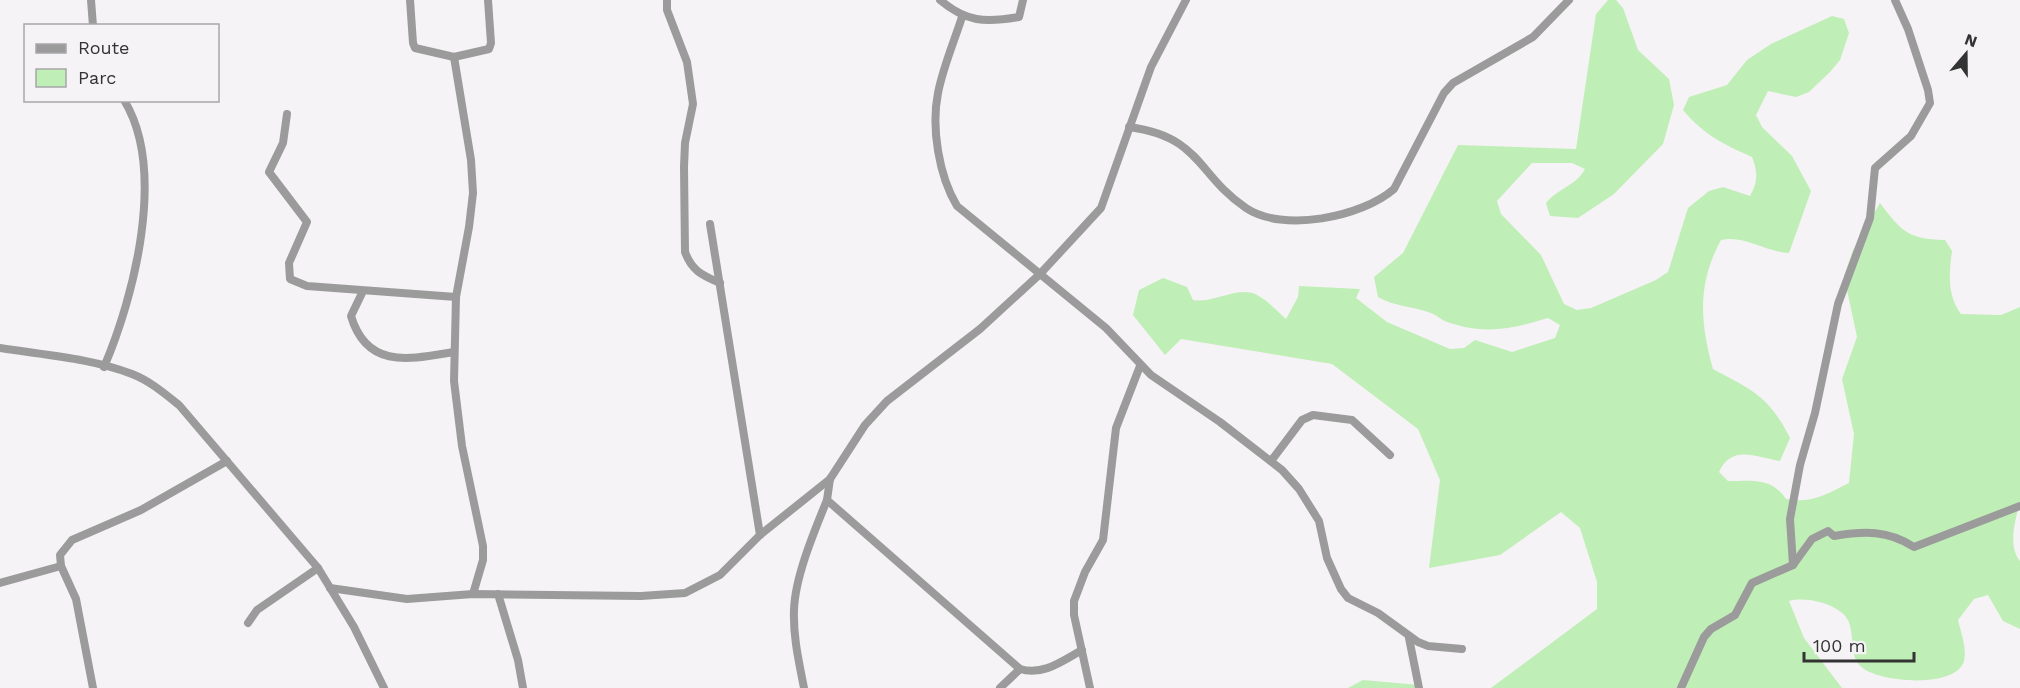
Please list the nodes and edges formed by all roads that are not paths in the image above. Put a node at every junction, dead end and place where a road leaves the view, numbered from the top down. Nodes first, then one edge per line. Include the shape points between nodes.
1 (92, 0) edge
2 (410, 0) edge
3 (488, 0) edge
4 (667, 0) edge
5 (940, 0) edge
6 (1023, 0) edge
7 (1186, 0) edge
8 (1569, 0) edge
9 (1895, 0) edge
10 (962, 17) junction
11 (93, 24) edge
12 (454, 57) junction
13 (125, 102) edge
14 (287, 114) dead end
15 (1129, 128) junction
16 (710, 224) dead end
17 (1040, 274) junction
18 (720, 283) junction
19 (363, 291) junction
20 (456, 297) junction
21 (0, 348) edge
22 (453, 352) junction
23 (1140, 366) junction
24 (104, 367) junction
25 (1390, 454) dead end
26 (227, 461) junction
27 (1271, 461) junction
28 (830, 479) junction
29 (827, 500) junction
30 (2020, 506) edge
31 (760, 535) junction
32 (1793, 565) junction
33 (62, 566) junction
34 (318, 568) junction
35 (0, 583) edge
36 (330, 588) junction
37 (472, 594) junction
38 (498, 594) junction
39 (248, 623) dead end
40 (1409, 638) junction
41 (1462, 649) dead end
42 (1082, 650) junction
43 (1020, 669) junction
44 (93, 688) edge
45 (384, 688) edge
46 (523, 688) edge
47 (804, 688) edge
48 (1000, 688) edge
49 (1090, 688) edge
50 (1419, 688) edge
51 (1681, 688) edge

1 - 11 street
2 - 12 street via 416,48
3 - 12 street via 489,49
4 - 18 street via 687,62 693,104 685,143 685,252 690,266
5 - 10 street
6 - 10 street via 1019,17
7 - 15 street via 1151,67
8 - 15 street via 1533,37 1453,83 1438,101 1394,189 1352,212 1292,220 1249,210 1179,142 1154,131
9 - 32 street via 1930,103 1911,136 1875,168 1870,218 1838,304 1800,465 1790,519
10 - 17 street via 938,92 936,123 944,178 963,213
12 - 20 street via 473,193
13 - 24 street via 139,136 142,232 126,310
14 - 19 street via 283,143 269,172 307,222 289,263 290,279 307,286
15 - 17 street via 1101,208
16 - 18 street
17 - 23 street via 1106,328
17 - 28 street via 980,329 886,401 865,425
18 - 31 street
19 - 20 street
19 - 22 street via 351,316 353,324 384,356 406,360
20 - 22 street
21 - 24 street
22 - 37 street via 456,413 483,546 483,560
23 - 27 street
23 - 42 street via 1116,428 1102,540 1074,601
24 - 26 street via 132,374 157,387 199,426
25 - 27 street via 1352,420 1313,416 1302,420
26 - 33 street via 141,510 72,540 60,555
26 - 34 street
27 - 40 street via 1299,489 1319,521 1327,558 1344,594 1378,613
28 - 29 street
28 - 31 street
29 - 43 street
29 - 47 street via 794,608 794,637
30 - 32 street via 1914,547 1886,533 1834,537 1828,531 1812,539
31 - 38 street via 720,575 686,593
32 - 51 street via 1752,583 1735,615 1704,637
33 - 35 street
33 - 44 street via 76,599
34 - 36 street
34 - 39 street via 257,610
36 - 37 street via 407,599
36 - 45 street
37 - 38 street
38 - 46 street
40 - 41 street via 1428,646
40 - 50 street
42 - 43 street via 1044,670
42 - 49 street
43 - 48 street

